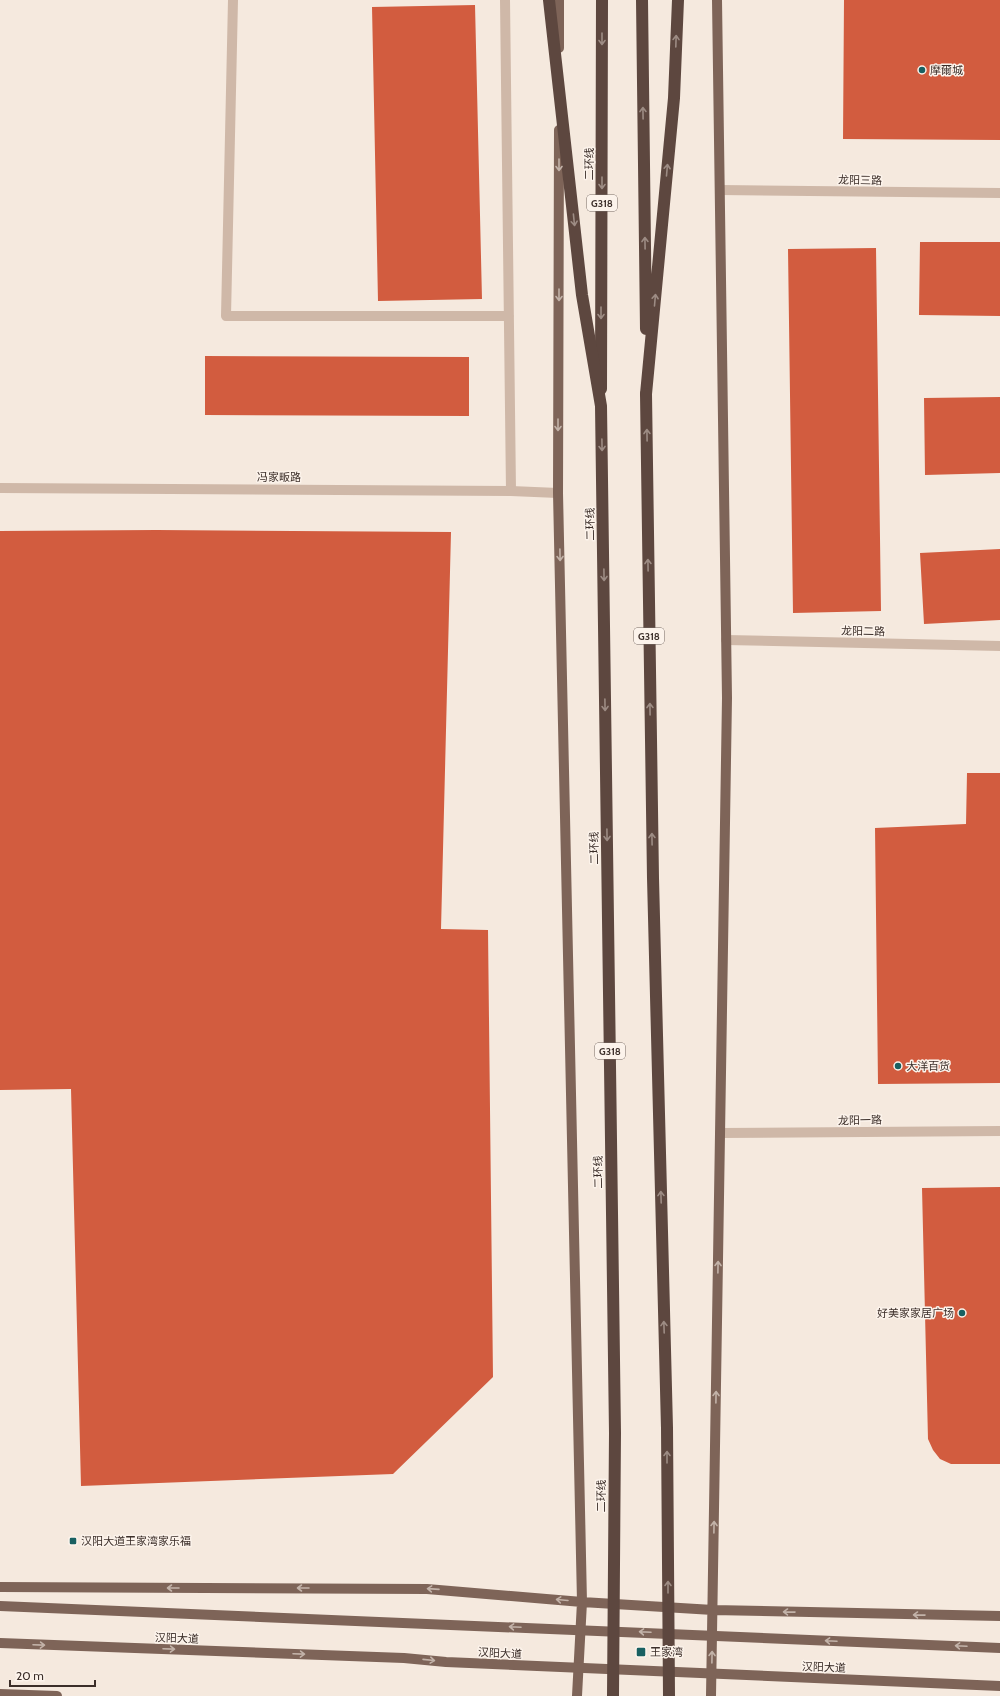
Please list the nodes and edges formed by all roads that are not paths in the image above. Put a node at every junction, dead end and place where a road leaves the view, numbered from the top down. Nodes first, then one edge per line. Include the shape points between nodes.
1 (233, 0) edge
2 (505, 0) edge
3 (554, 0) edge
4 (602, 0) edge
5 (642, 0) edge
6 (678, 0) edge
7 (717, 0) edge
8 (720, 190) junction
9 (1000, 193) edge
10 (509, 316) junction
11 (646, 394) junction
12 (601, 406) junction
13 (0, 488) edge
14 (511, 491) junction
15 (558, 493) junction
16 (726, 640) junction
17 (1000, 646) edge
18 (1000, 1130) edge
19 (720, 1133) junction
20 (0, 1587) edge
21 (582, 1602) junction
22 (0, 1606) edge
23 (713, 1610) junction
24 (1000, 1616) edge
25 (0, 1643) edge
26 (1000, 1648) edge
27 (1000, 1686) edge
28 (0, 1694) edge
29 (57, 1696) edge
30 (577, 1696) edge
31 (613, 1696) edge
32 (669, 1696) edge
33 (712, 1696) edge

1 - 10 street via 226,316
2 - 10 street
3 -> 12 highway, bridge via 582,295
3 -> 15 main road
4 -> 12 highway, 二环线 / G318, bridge
11 -> 5 highway, G318
11 -> 6 highway via 674,98
7 - 8 main road
8 - 9 street, 龙阳三路
8 - 16 main road
10 - 14 street
32 -> 11 highway, G318, bridge via 667,1428 652,878
12 -> 31 highway, 二环线 / G318, bridge via 615,1433
13 - 14 street, 冯家畈路
14 - 15 street, 冯家畈路
15 -> 21 main road
16 - 17 street, 龙阳二路
16 - 19 main road
18 - 19 street, 龙阳一路
23 -> 19 main road
21 -> 20 main road via 427,1589
21 - 23 main road
21 - 30 main road
26 -> 22 main road, bridge
24 -> 23 main road
33 -> 23 main road
25 -> 27 main road, 汉阳大道, bridge via 404,1658 446,1662
28 - 29 main road

